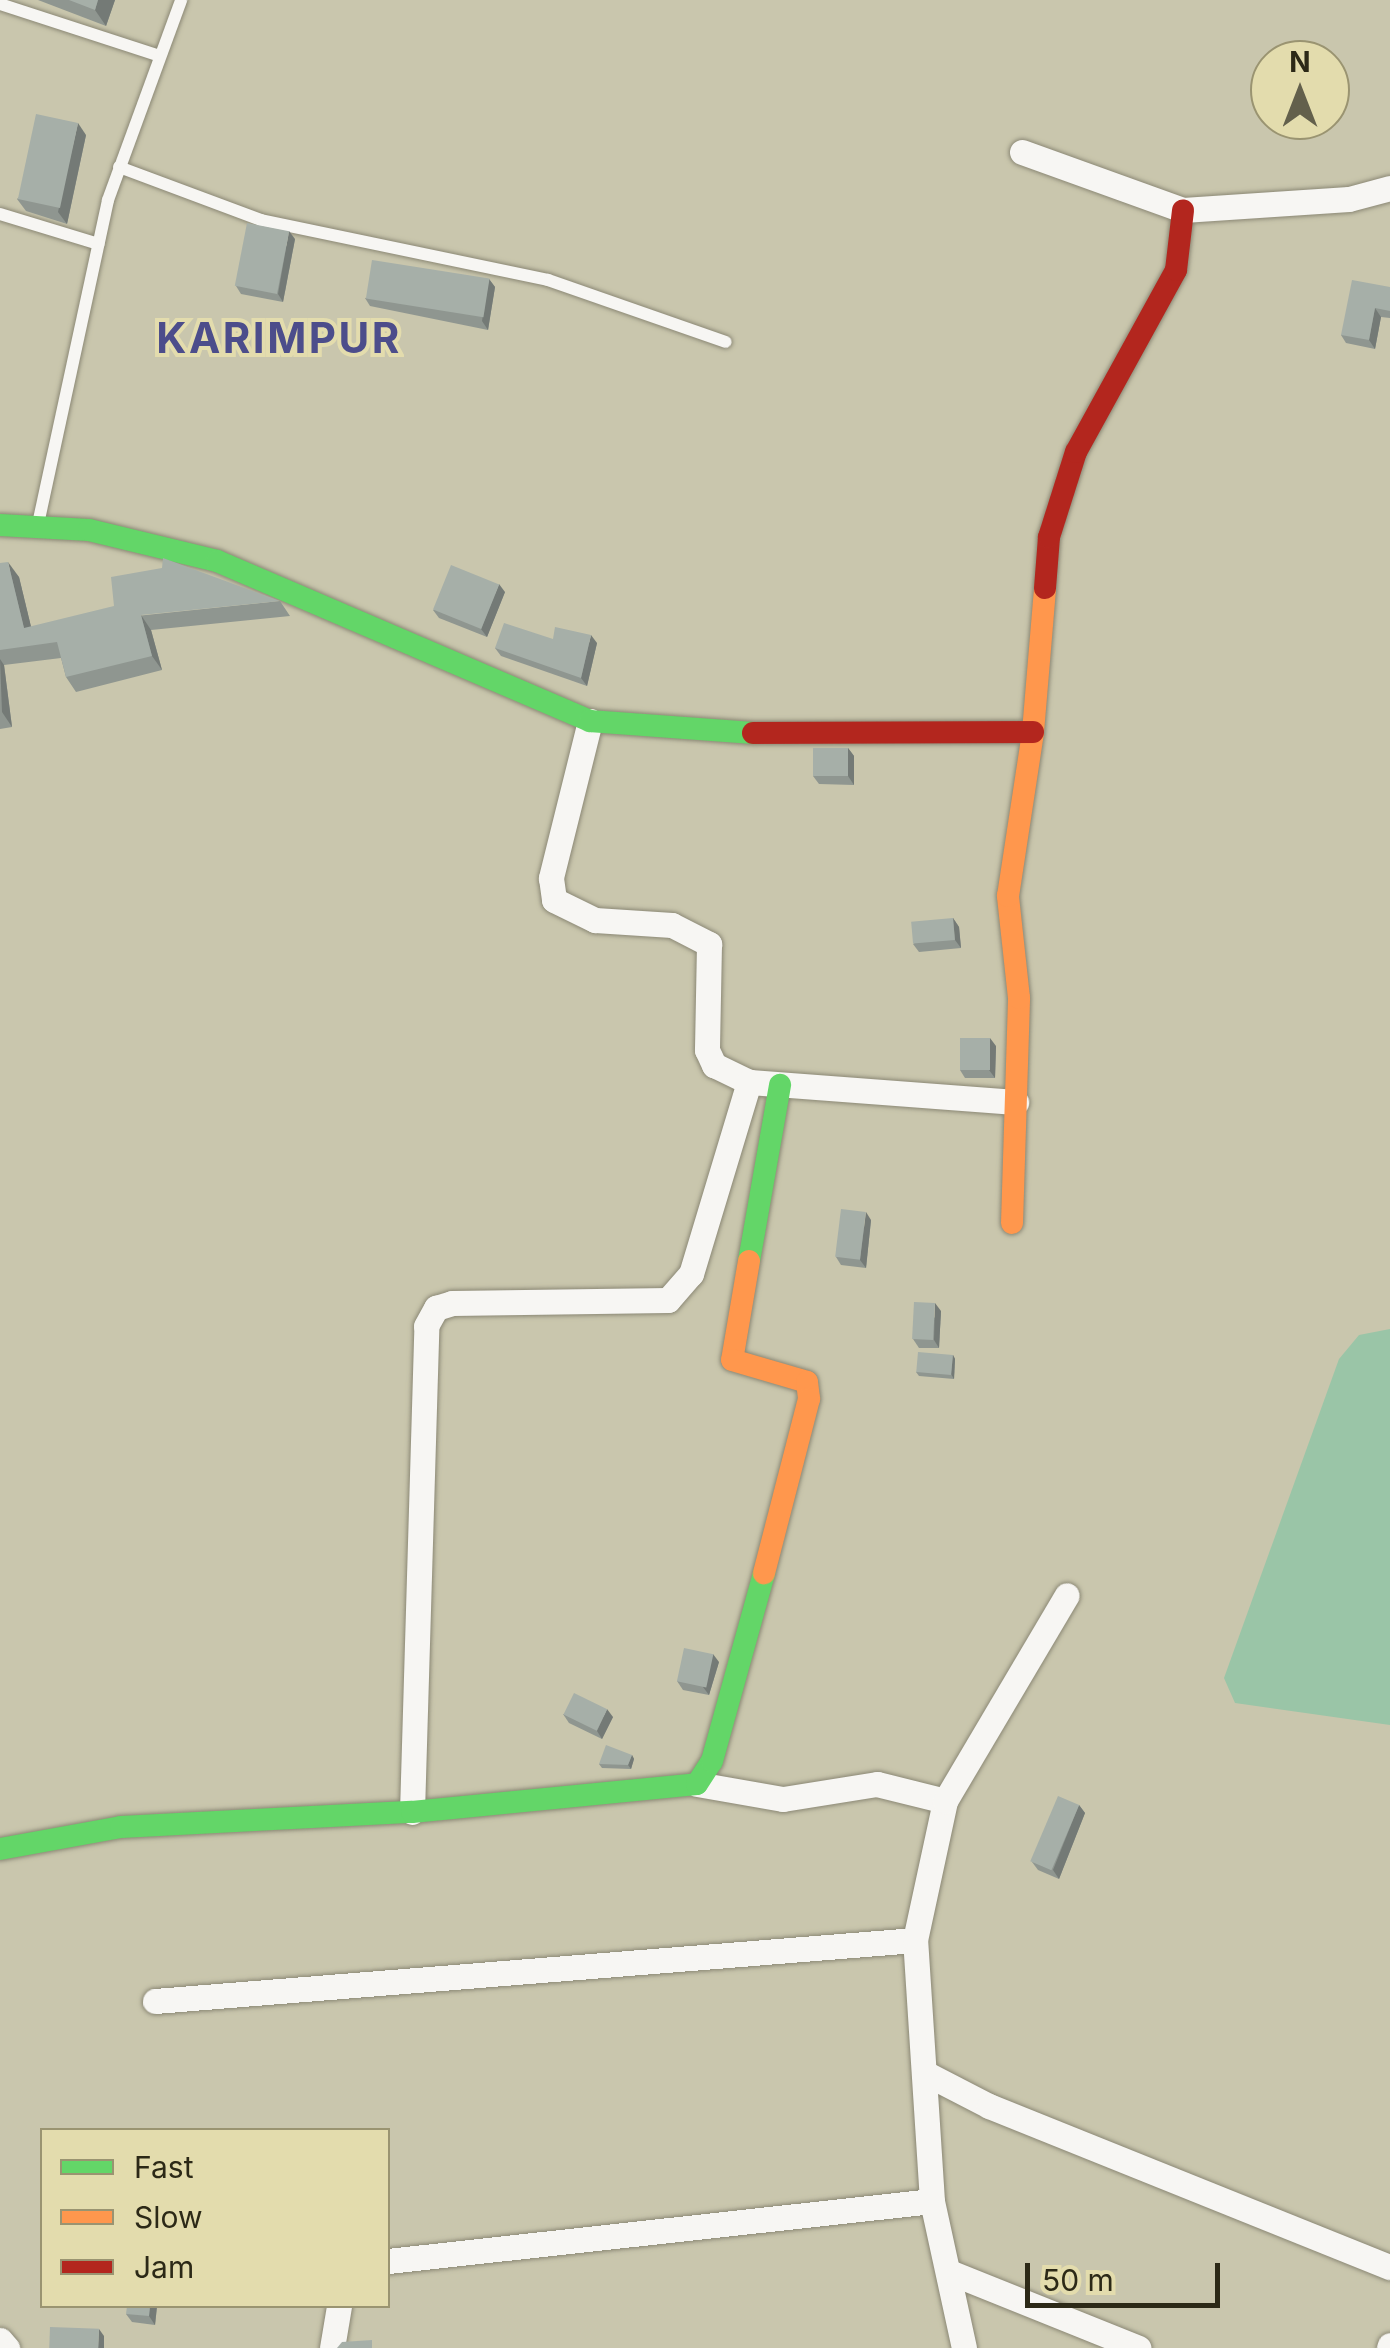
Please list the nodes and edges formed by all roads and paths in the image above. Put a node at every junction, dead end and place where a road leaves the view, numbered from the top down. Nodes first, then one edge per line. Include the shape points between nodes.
1 (181, 0) edge
2 (0, 4) edge
3 (157, 55) junction
4 (1022, 152) dead end
5 (118, 167) junction
6 (1390, 188) edge
7 (1183, 210) junction
8 (0, 214) edge
9 (98, 244) junction
10 (726, 342) dead end
11 (38, 524) junction
12 (0, 525) edge
13 (590, 721) junction
14 (1033, 732) junction
15 (749, 1082) junction
16 (780, 1085) junction
17 (1016, 1102) junction
18 (1012, 1223) dead end
19 (1067, 1595) dead end
20 (697, 1784) junction
21 (945, 1801) junction
22 (412, 1812) junction
23 (0, 1850) edge
24 (916, 1940) junction
25 (154, 2000) dead end
26 (925, 2074) junction
27 (932, 2201) junction
28 (390, 2261) edge
29 (1390, 2266) edge
30 (952, 2273) junction
31 (339, 2308) edge
32 (0, 2340) edge
33 (6, 2348) edge
34 (332, 2348) edge
35 (964, 2348) edge
36 (1140, 2348) edge

1 - 3 lane
2 - 3 lane
3 - 5 lane
4 - 7 street
5 - 9 lane
5 - 10 lane via 262,220 548,280
6 - 7 street via 1348,199
7 - 14 street via 1182,242 1164,299 1060,490 1049,537
8 - 9 lane
9 - 11 lane
11 - 12 street
11 - 13 street via 151,542 232,566
13 - 14 street via 786,736
13 - 15 street via 551,878 554,900 582,916 672,926 709,944 707,1050 714,1066
14 - 17 street via 1006,922 1019,998
15 - 16 street
15 - 22 street via 690,1274 668,1300 452,1303 436,1308 426,1326
16 - 17 street
16 - 20 street via 732,1360 808,1382 810,1399 731,1698 712,1761
17 - 18 street
19 - 21 street
20 - 21 street via 782,1799 878,1784
20 - 22 street
21 - 24 street
22 - 23 street via 120,1828
24 - 25 street
24 - 26 street
26 - 27 street
26 - 29 street via 989,2106
27 - 28 street
27 - 30 street
30 - 35 street
30 - 36 street
31 - 34 street
32 - 33 street

